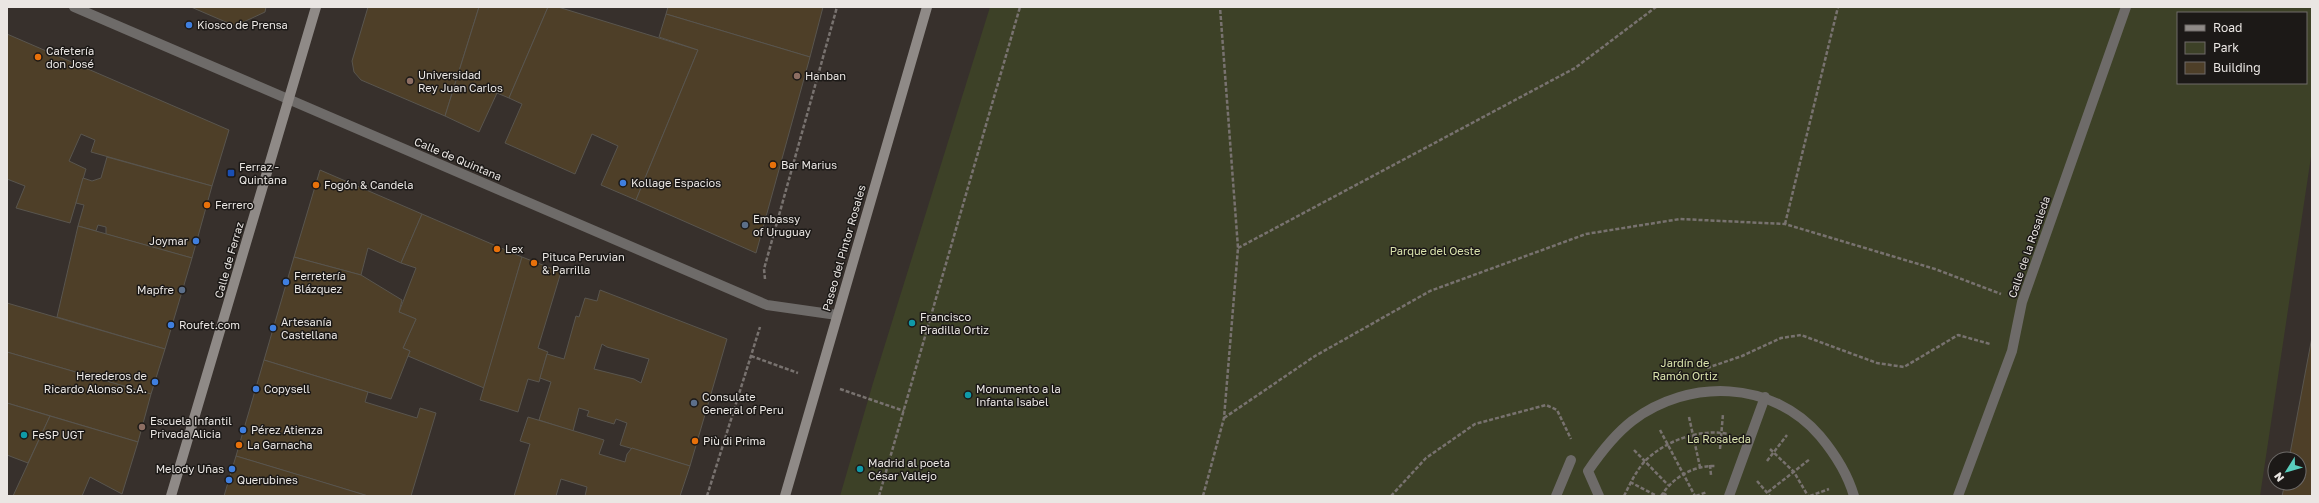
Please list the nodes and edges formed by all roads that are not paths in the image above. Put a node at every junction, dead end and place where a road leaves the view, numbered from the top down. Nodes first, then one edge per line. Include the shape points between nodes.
1 (74, 7) edge
2 (316, 7) edge
3 (927, 7) edge
4 (2126, 7) edge
5 (289, 99) junction
6 (837, 315) junction
7 (1765, 397) junction
8 (1571, 460) dead end
9 (171, 496) edge
10 (785, 496) edge
11 (1556, 496) edge
12 (1599, 496) edge
13 (1729, 496) edge
14 (1854, 496) edge
15 (1958, 496) edge

1 - 5 street, Calle de Quintana
2 - 5 main road, Calle de Ferraz
3 - 6 main road, Paseo del Pintor Rosales
4 - 15 street, Calle de la Rosaleda via 2022,302 2012,351
5 - 6 street, Calle de Quintana via 767,305
5 - 9 main road, Calle de Ferraz
6 - 10 main road, Paseo del Pintor Rosales
7 - 12 street via 1725,391 1685,395 1649,410 1618,433 1588,471
7 - 13 street
7 - 14 street via 1801,417 1828,446 1850,481
8 - 11 street

